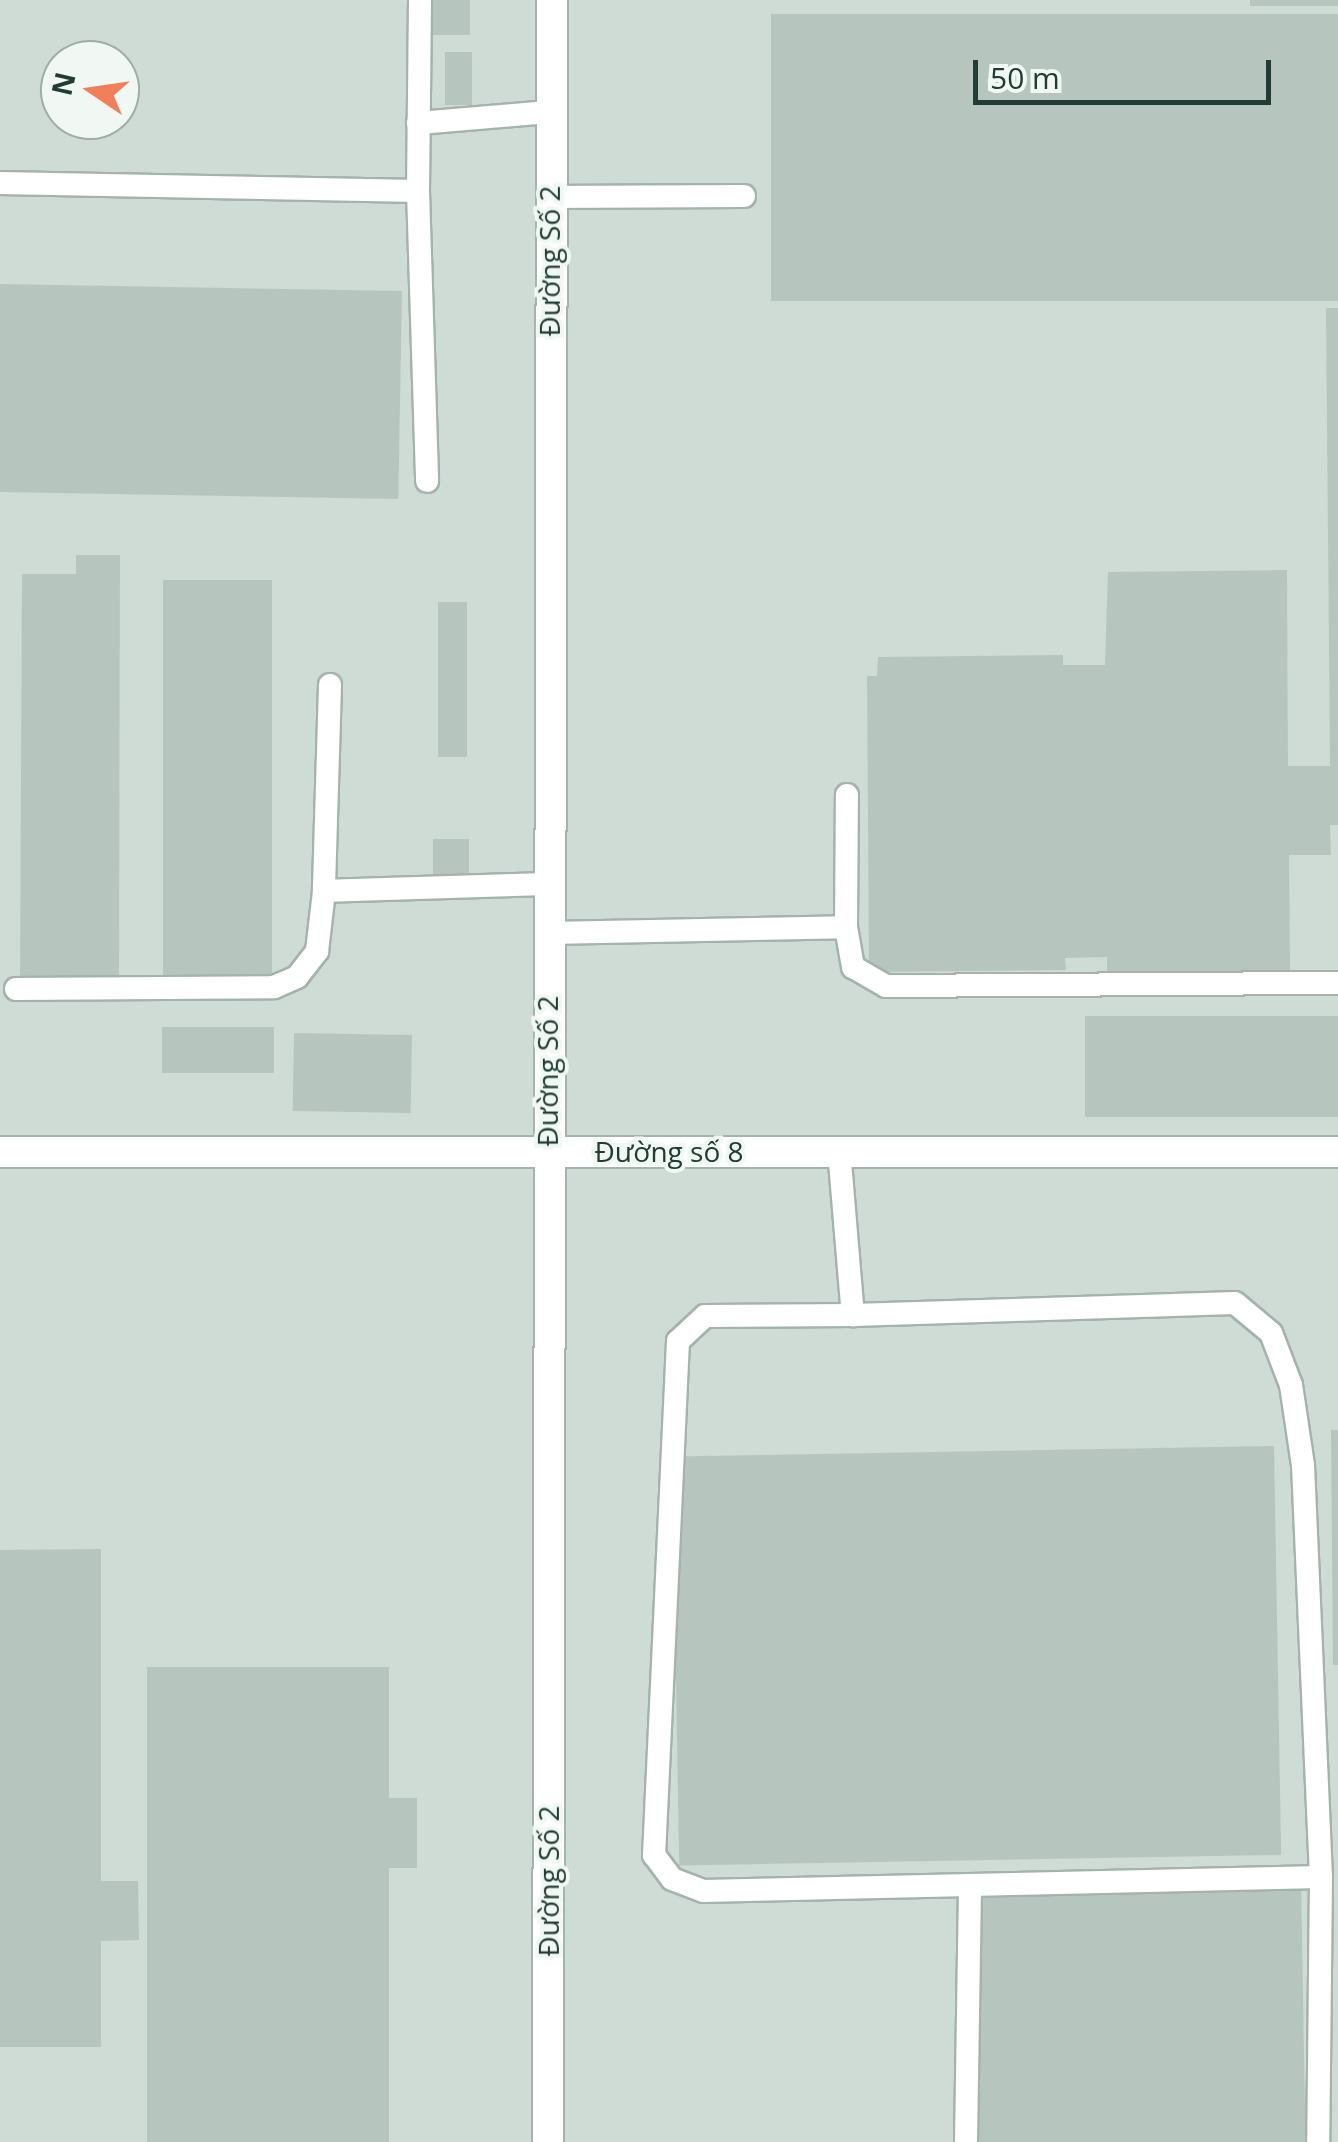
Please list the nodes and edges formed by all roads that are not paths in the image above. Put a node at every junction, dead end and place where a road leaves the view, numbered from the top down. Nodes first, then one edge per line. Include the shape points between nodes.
1 (420, 0) edge
2 (552, 0) edge
3 (550, 112) junction
4 (418, 123) junction
5 (0, 183) edge
6 (418, 191) junction
7 (744, 196) dead end
8 (548, 197) junction
9 (428, 480) dead end
10 (330, 685) dead end
11 (846, 795) dead end
12 (551, 884) junction
13 (324, 891) junction
14 (846, 927) junction
15 (547, 933) junction
16 (1338, 983) edge
17 (16, 989) dead end
18 (838, 1150) junction
19 (546, 1151) junction
20 (0, 1152) edge
21 (1338, 1152) edge
22 (852, 1315) junction
23 (1321, 1877) junction
24 (970, 1885) junction
25 (548, 2142) edge
26 (966, 2142) edge
27 (1318, 2142) edge

1 - 4 lane
2 - 3 street, Đường Số 2
3 - 4 lane
3 - 8 street, Đường Số 2
4 - 6 lane
5 - 6 lane
6 - 9 lane
7 - 8 lane
8 - 12 street, Đường Số 2
10 - 13 lane
11 - 14 lane
12 - 13 lane
12 - 15 street, Đường Số 2
13 - 17 lane via 317,951 297,978 274,987
14 - 15 lane
14 - 16 lane via 854,967 886,986
15 - 19 street, Đường Số 2
18 - 19 street, Đường số 8
18 - 21 street, Đường số 8
18 - 22 lane
19 - 20 street, Đường số 8
19 - 25 street, Đường Số 2
22 - 23 lane via 1235,1303 1271,1333 1291,1386 1303,1465
22 - 24 lane via 705,1316 678,1340 654,1855 672,1879 703,1891
23 - 24 lane
23 - 27 lane
24 - 26 lane

